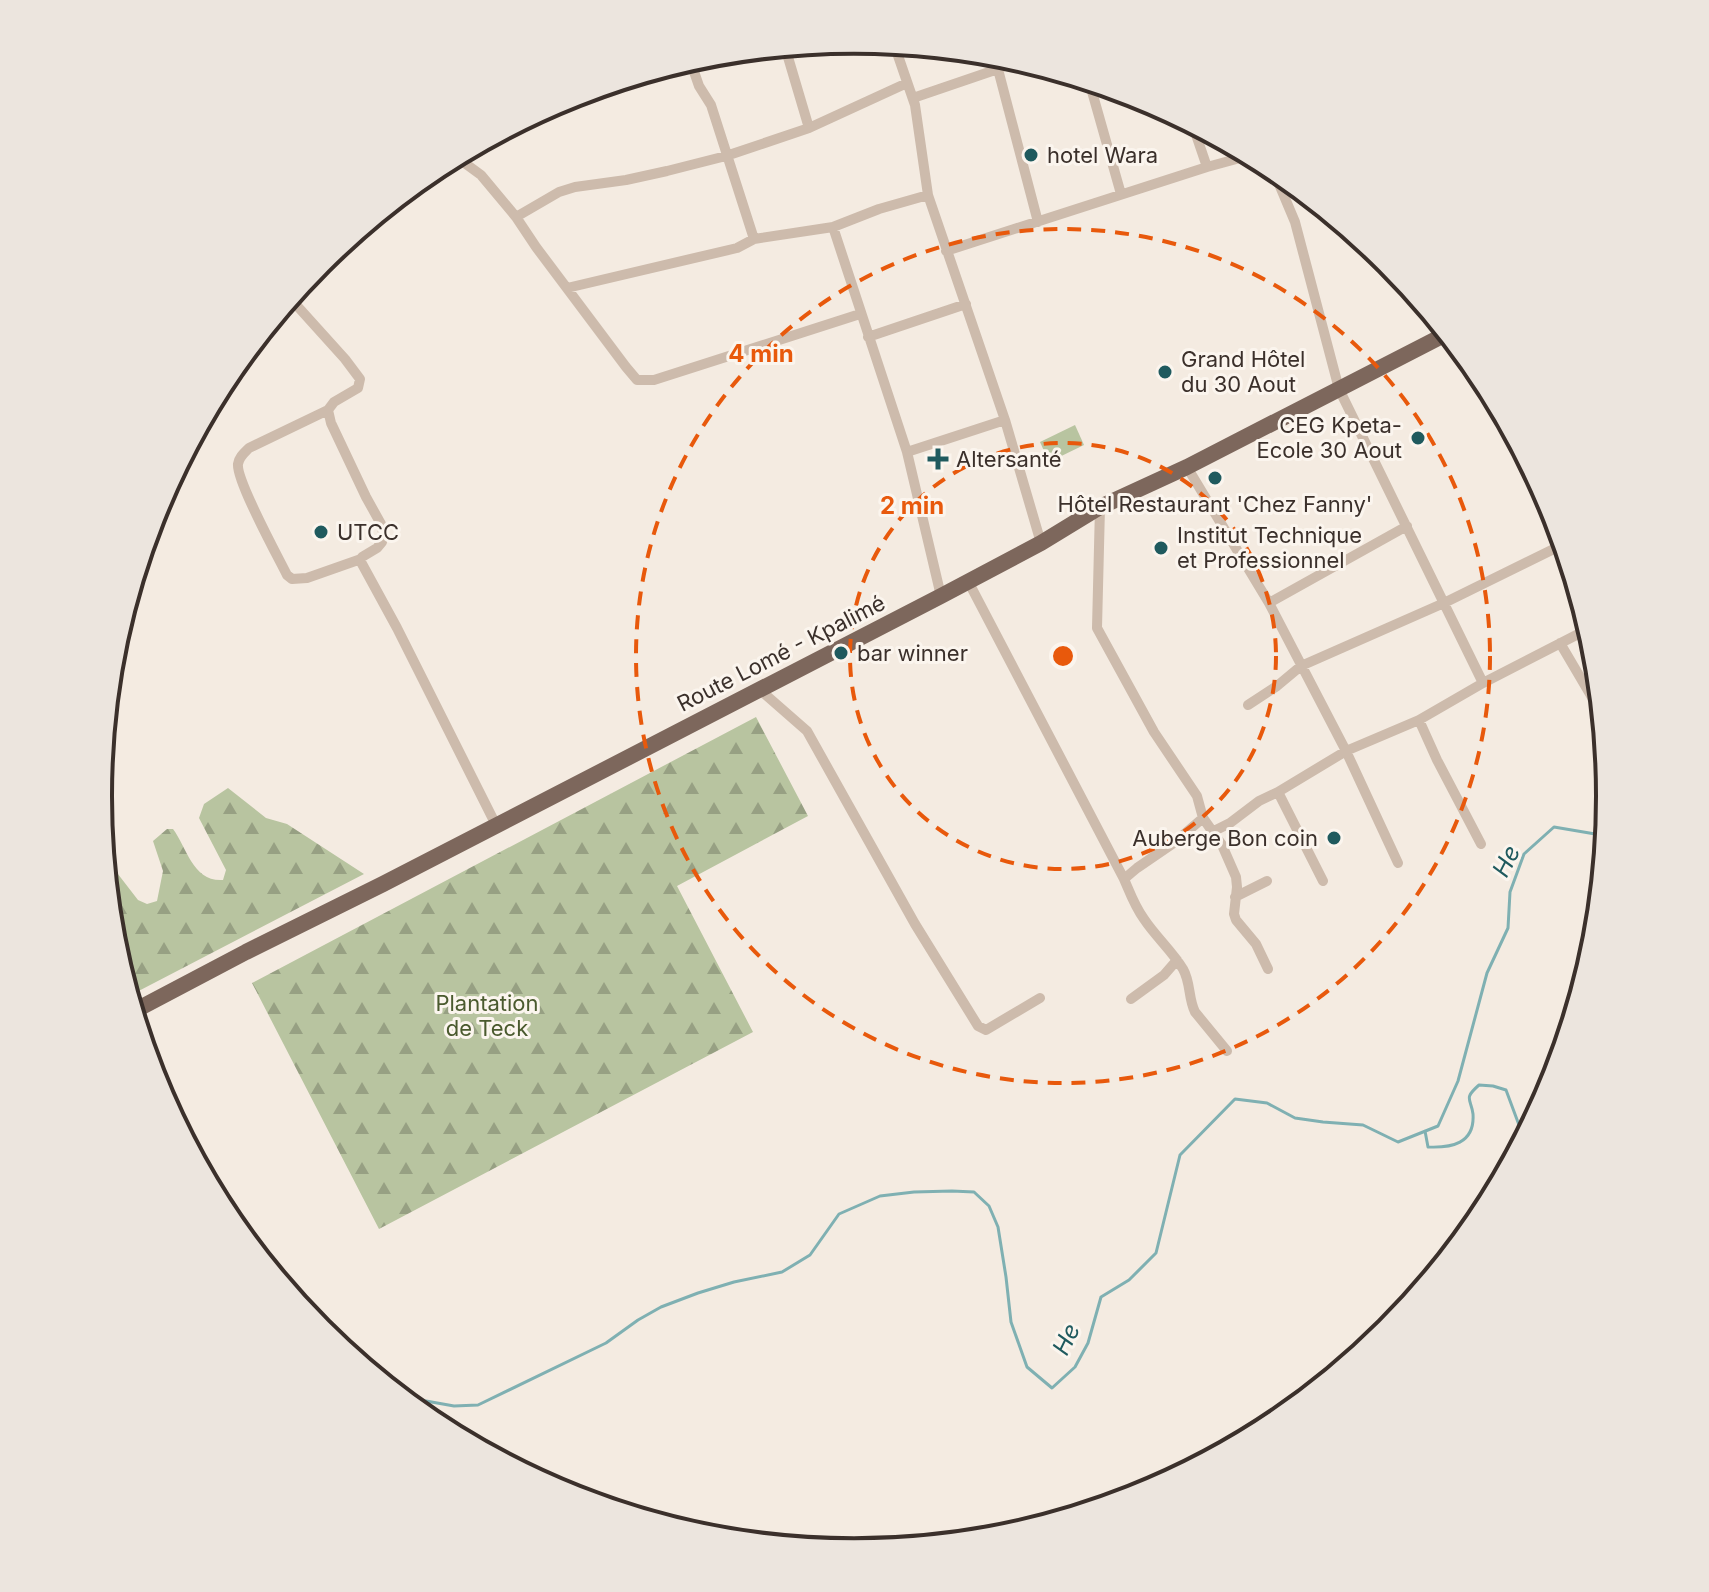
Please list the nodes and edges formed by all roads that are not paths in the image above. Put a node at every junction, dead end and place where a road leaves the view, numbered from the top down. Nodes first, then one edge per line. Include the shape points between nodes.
1 (898, 56) edge
2 (788, 57) edge
3 (998, 69) joint
4 (694, 72) edge
5 (907, 83) junction
6 (1092, 93) edge
7 (913, 98) junction
8 (809, 128) junction
9 (1197, 138) edge
10 (726, 156) junction
11 (1236, 159) edge
12 (466, 164) edge
13 (1207, 167) junction
14 (1281, 189) edge
15 (1121, 194) junction
16 (928, 195) junction
17 (516, 217) junction
18 (1038, 222) junction
19 (833, 227) junction
20 (754, 239) junction
21 (946, 251) junction
22 (567, 288) junction
23 (966, 304) junction
24 (298, 306) edge
25 (860, 314) junction
26 (868, 337) junction
27 (1438, 338) edge
28 (1339, 389) junction
29 (328, 410) junction
30 (1005, 420) junction
31 (907, 452) junction
32 (1187, 467) junction
33 (1100, 507) junction
34 (1407, 526) junction
35 (1041, 543) junction
36 (1554, 549) edge
37 (361, 559) junction
38 (968, 581) junction
39 (941, 596) junction
40 (1269, 603) junction
41 (1444, 603) junction
42 (1578, 634) edge
43 (1560, 643) junction
44 (1301, 666) junction
45 (1483, 683) junction
46 (759, 689) junction
47 (1589, 692) edge
48 (1248, 705) dead end
49 (1419, 720) junction
50 (1346, 751) junction
51 (1278, 792) junction
52 (1203, 818) junction
53 (496, 825) junction
54 (1214, 831) junction
55 (1481, 844) dead end
56 (1398, 863) dead end
57 (1124, 879) junction
58 (1267, 881) dead end
59 (1323, 881) dead end
60 (1235, 897) junction
61 (1177, 960) junction
62 (1268, 969) dead end
63 (1040, 998) dead end
64 (1131, 999) dead end
65 (143, 1006) edge
66 (1227, 1051) dead end

1 - 5 street
2 - 8 street
3 - 7 street
3 - 18 street
4 - 10 street via 711,105
5 - 7 street
5 - 8 street
6 - 15 street
7 - 16 street
8 - 10 street
9 - 13 street
10 - 17 street via 575,187
10 - 20 street
11 - 13 street
12 - 17 street
13 - 15 street
14 - 28 street via 1295,222
15 - 18 street
16 - 19 street
16 - 21 street
17 - 22 street
18 - 21 street
19 - 20 street
19 - 25 street
20 - 22 street via 737,248
21 - 23 street
22 - 25 street via 641,381
23 - 26 street
23 - 30 street
24 - 29 street via 360,379 358,388
25 - 26 street
26 - 31 street
27 - 28 main road, Route Lomé - Kpalimé
28 - 32 main road, Route Lomé - Kpalimé
28 - 34 street
29 - 37 street via 383,533 377,548
29 - 37 street via 249,448 238,465 242,483 292,579
30 - 31 street
30 - 35 street
31 - 39 street
32 - 33 main road, Route Lomé - Kpalimé
32 - 40 street
33 - 35 main road, Route Lomé - Kpalimé
33 - 52 street via 1097,628 1154,732 1197,796
34 - 40 street
34 - 41 street
35 - 38 main road, Route Lomé - Kpalimé
36 - 41 street
37 - 53 street
38 - 39 main road, Route Lomé - Kpalimé
38 - 57 street
39 - 46 main road, Route Lomé - Kpalimé
40 - 44 street
41 - 44 street
41 - 45 street
42 - 43 street
43 - 45 street
43 - 47 street
44 - 48 street
44 - 50 street
45 - 49 street
46 - 53 main road, Route Lomé - Kpalimé
46 - 63 street via 807,731 978,1026 986,1030
49 - 50 street
49 - 55 street
50 - 51 street
50 - 56 street
51 - 54 street
51 - 59 street
52 - 54 street
52 - 57 street
53 - 65 main road, Route Lomé - Kpalimé
54 - 60 street via 1236,877
57 - 61 street via 1140,914
58 - 60 street
60 - 62 street via 1236,920
61 - 64 street
61 - 66 street via 1188,979 1195,1012

